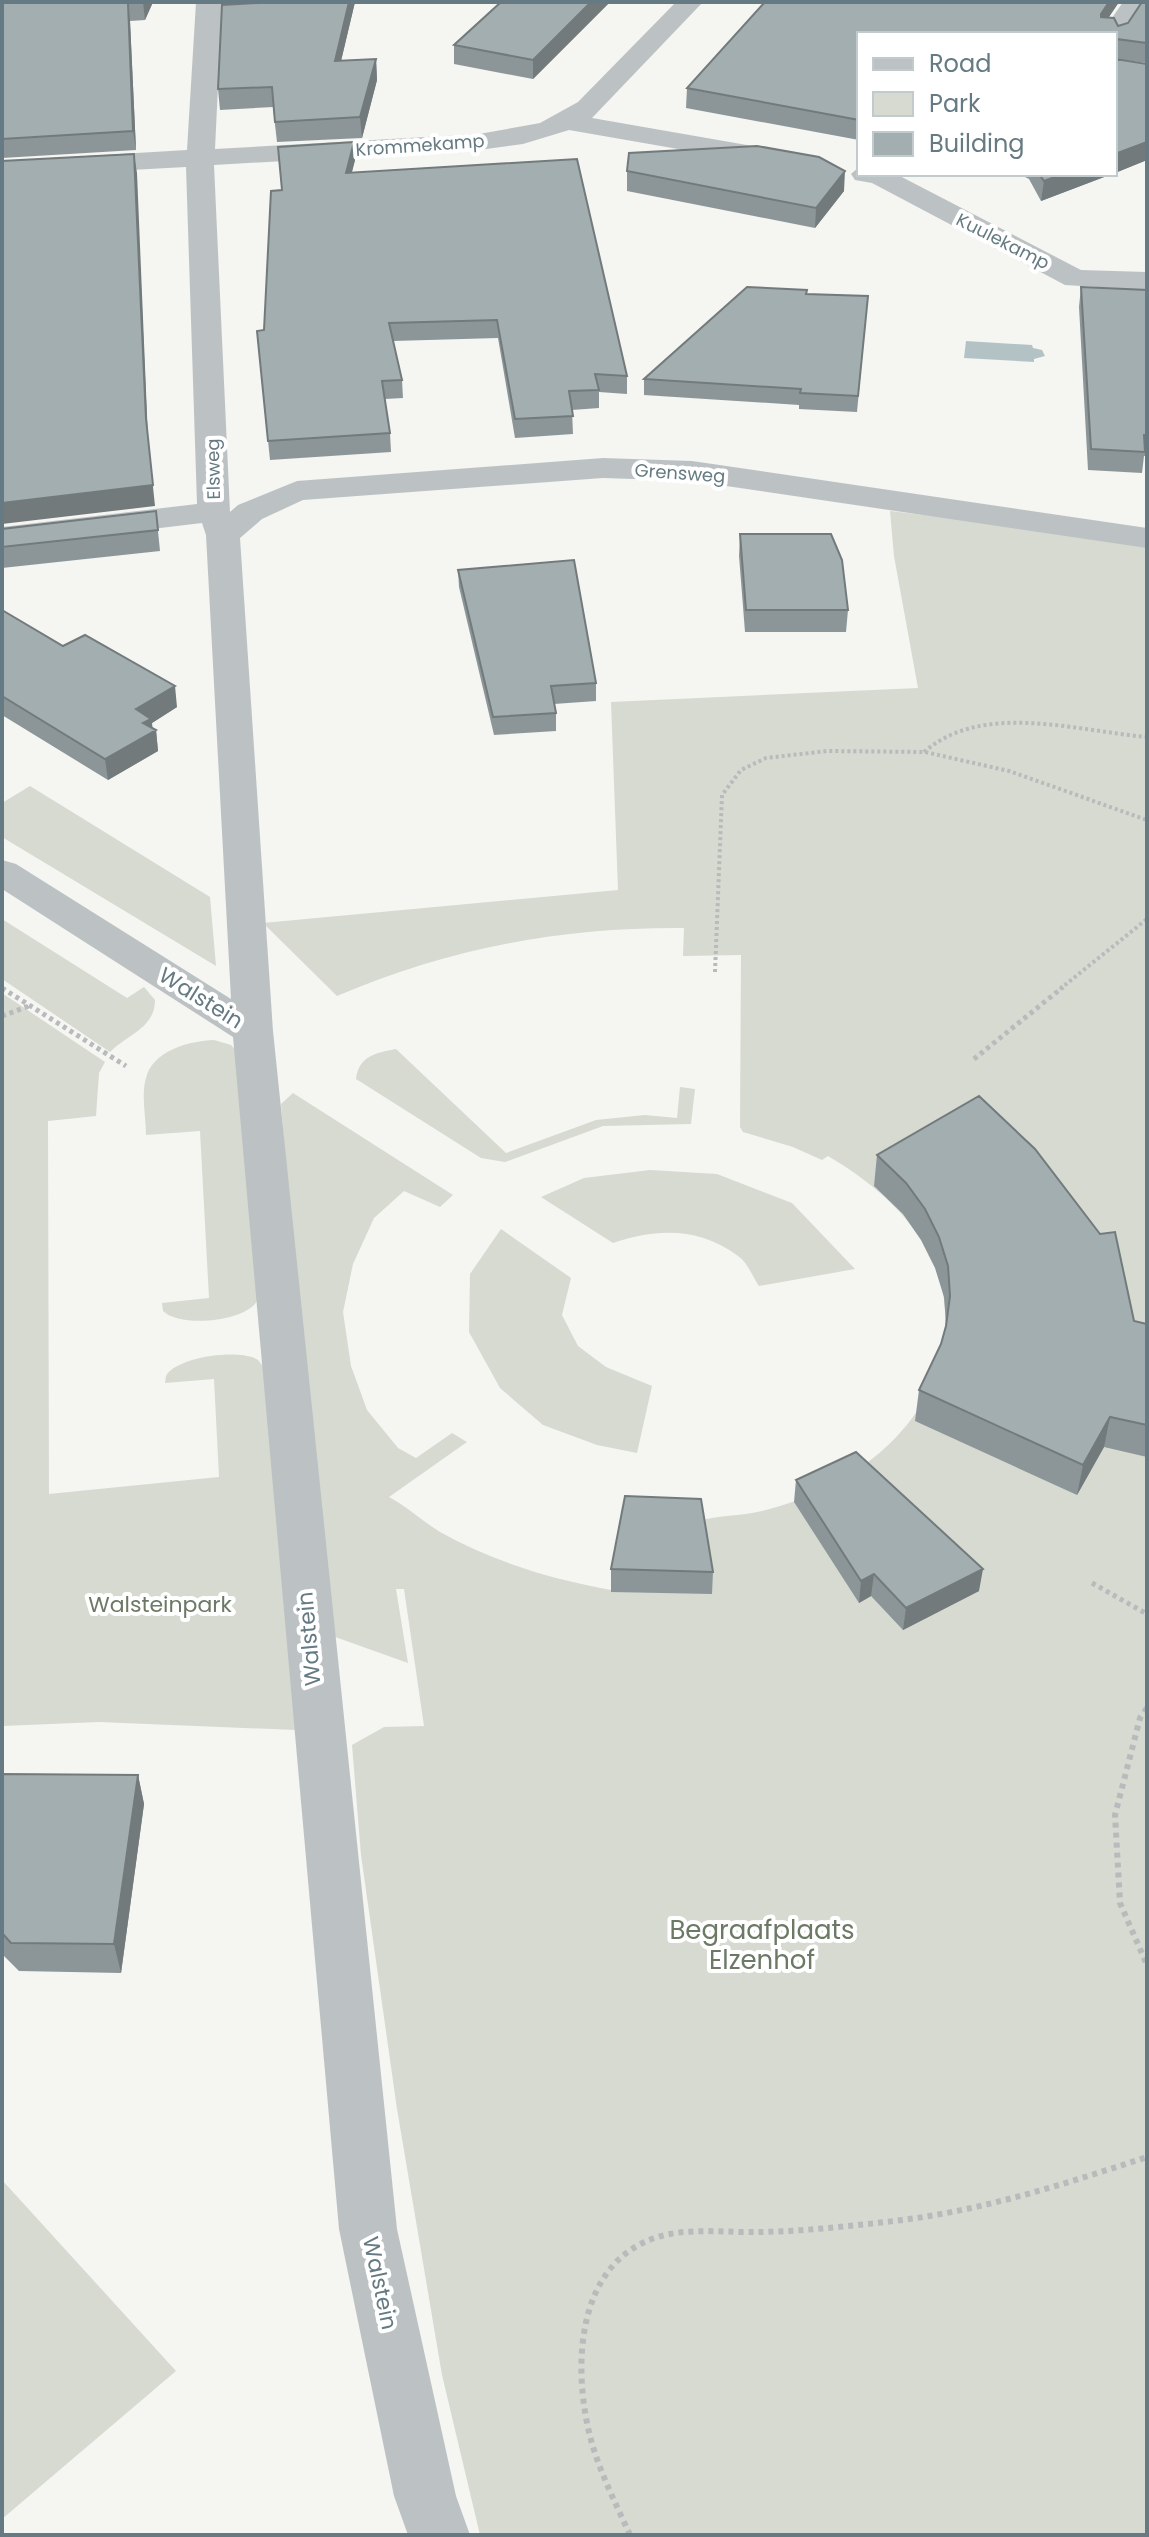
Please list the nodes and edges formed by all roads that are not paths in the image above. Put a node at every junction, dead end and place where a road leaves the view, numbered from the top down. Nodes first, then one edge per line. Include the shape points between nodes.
1 (209, 2) edge
2 (690, 2) edge
3 (1136, 2) edge
4 (1115, 32) edge
5 (569, 122) junction
6 (203, 158) junction
7 (798, 162) edge
8 (2, 169) edge
9 (871, 176) edge
10 (1147, 281) edge
11 (218, 524) junction
12 (2, 537) edge
13 (1147, 538) edge
14 (2, 872) edge
15 (253, 1031) junction
16 (439, 2535) edge

1 - 6 street, Elsweg
2 - 5 street, Krommekamp
3 - 4 street
5 - 6 street, Krommekamp via 479,142
5 - 7 street
6 - 8 street, Krommekamp
6 - 11 street, Elsweg via 203,302
9 - 10 street, Kuulekamp via 1075,279
11 - 12 street
11 - 13 street, Grensweg via 297,491 603,468 692,471
11 - 15 street, Elsweg
14 - 15 street, Walstein
15 - 16 street, Walstein via 368,2229 425,2496

